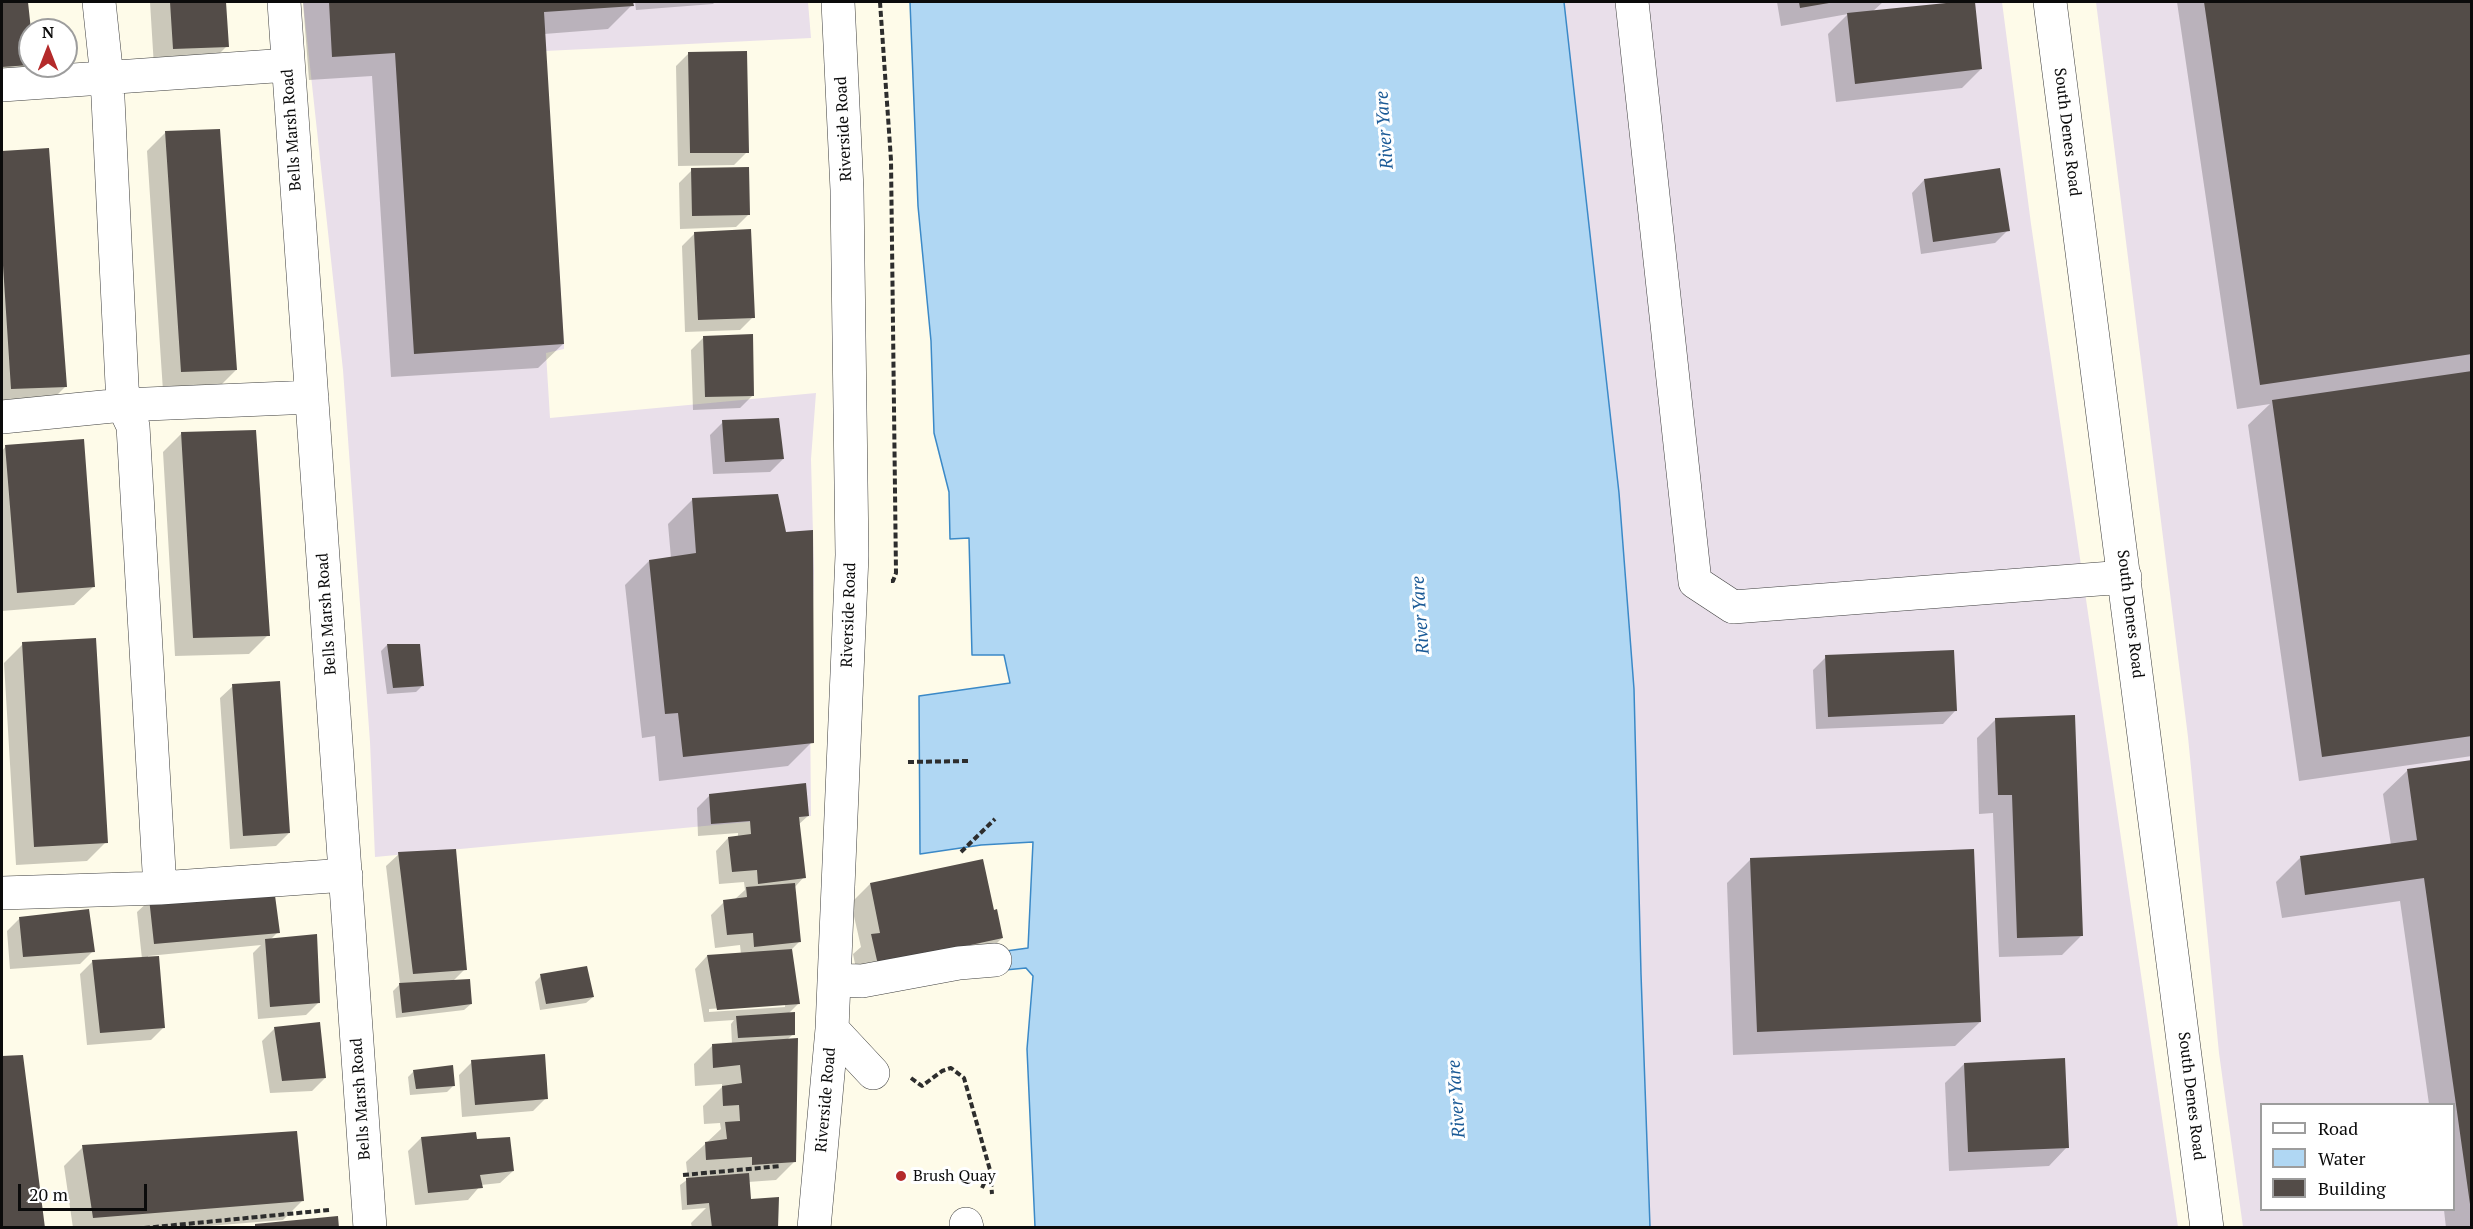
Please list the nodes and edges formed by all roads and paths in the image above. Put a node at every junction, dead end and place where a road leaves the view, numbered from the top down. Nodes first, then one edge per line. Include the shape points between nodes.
1 (99, 2) edge
2 (284, 2) edge
3 (838, 2) edge
4 (880, 2) edge
5 (1632, 2) edge
6 (2049, 2) edge
7 (288, 65) junction
8 (107, 78) junction
9 (2, 85) edge
10 (312, 397) junction
11 (123, 405) junction
12 (2, 417) edge
13 (896, 573) dead end
14 (2125, 577) junction
15 (968, 761) dead end
16 (908, 762) dead end
17 (995, 819) dead end
18 (961, 852) dead end
19 (346, 875) junction
20 (160, 888) junction
21 (2, 893) edge
22 (995, 960) dead end
23 (834, 980) junction
24 (832, 1029) junction
25 (873, 1073) dead end
26 (922, 1086) dead end
27 (820, 1163) junction
28 (683, 1175) dead end
29 (992, 1204) dead end
30 (370, 1217) edge
31 (144, 1227) edge
32 (814, 1227) edge
33 (2207, 1227) edge

1 - 8 street
2 - 7 street, Bells Marsh Road
3 - 23 street, Riverside Road via 847,190 852,555
4 - 13 path via 891,160
5 - 14 street via 1695,582 1733,607
6 - 14 street, South Denes Road
7 - 8 street
7 - 10 street, Bells Marsh Road
8 - 9 street
8 - 11 street
10 - 11 street
10 - 19 street, Bells Marsh Road
11 - 12 street
11 - 20 street via 133,426
14 - 33 street, South Denes Road
15 - 16 path
17 - 18 path
19 - 20 street
19 - 30 street, Bells Marsh Road
20 - 21 street
22 - 23 street via 862,981
23 - 24 street, Riverside Road
24 - 25 street
24 - 27 street, Riverside Road
26 - 29 path via 951,1068 964,1078 990,1170
27 - 28 path
27 - 32 street, Riverside Road
30 - 31 path

